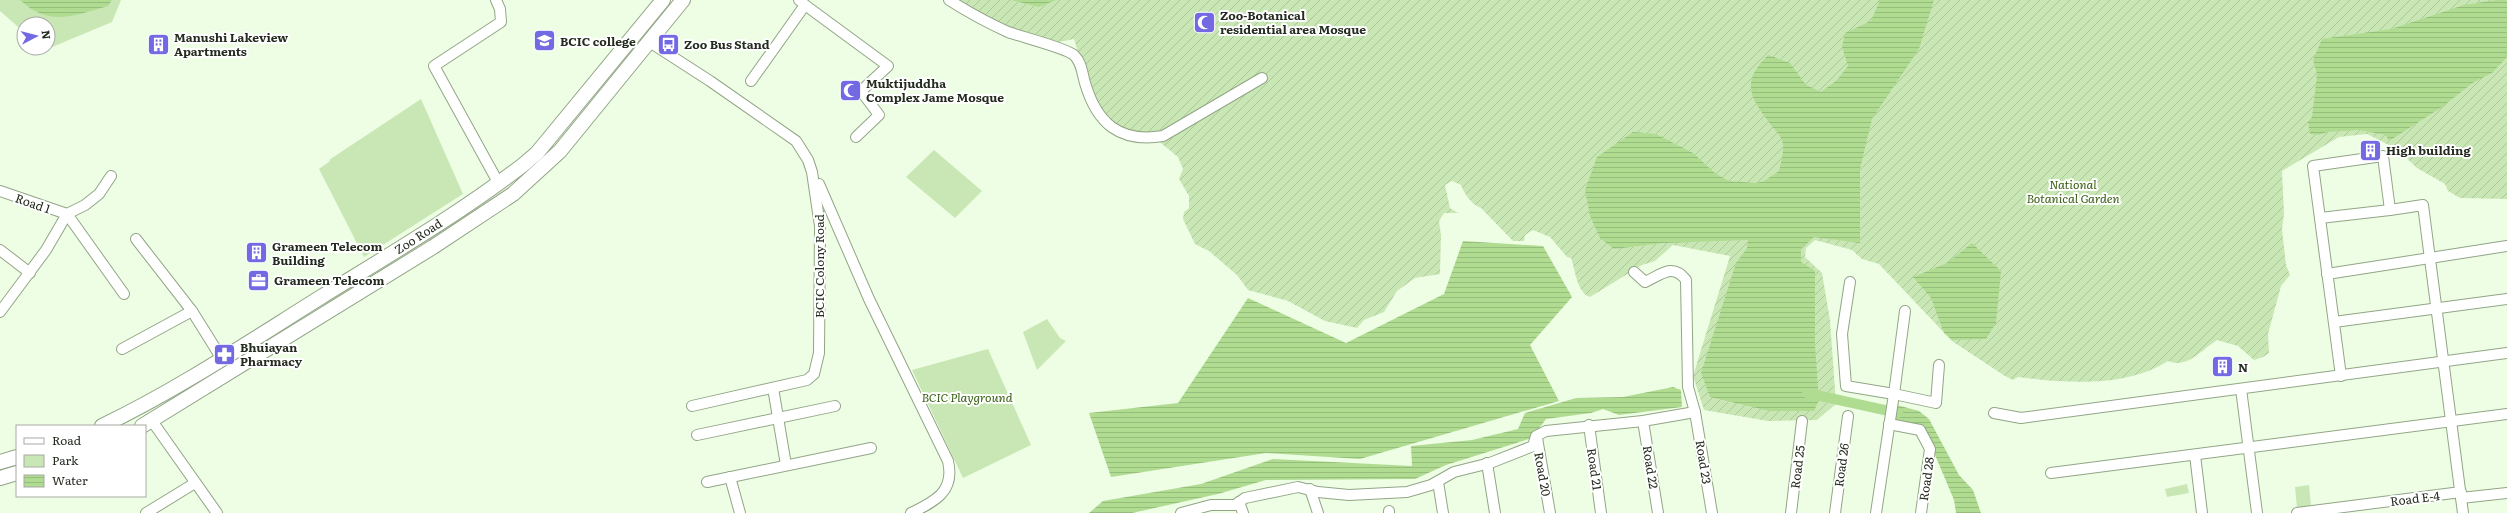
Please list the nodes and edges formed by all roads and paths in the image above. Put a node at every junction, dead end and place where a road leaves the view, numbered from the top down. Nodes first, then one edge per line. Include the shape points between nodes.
1 (496, 0) edge
2 (663, 0) edge
3 (683, 0) edge
4 (949, 0) edge
5 (802, 3) edge
6 (634, 32) junction
7 (648, 41) junction
8 (1262, 78) dead end
9 (751, 81) dead end
10 (856, 138) dead end
11 (808, 160) junction
12 (112, 176) dead end
13 (499, 184) junction
14 (0, 191) edge
15 (508, 198) junction
16 (2390, 210) junction
17 (67, 214) junction
18 (2320, 218) junction
19 (136, 238) dead end
20 (2507, 246) edge
21 (0, 250) edge
22 (2430, 257) junction
23 (1634, 272) dead end
24 (30, 273) junction
25 (2327, 274) junction
26 (1850, 282) dead end
27 (124, 294) dead end
28 (2507, 299) edge
29 (1, 309) edge
30 (2436, 309) junction
31 (192, 311) junction
32 (1905, 311) dead end
33 (2334, 322) junction
34 (122, 350) dead end
35 (2507, 353) edge
36 (222, 359) junction
37 (2444, 363) junction
38 (1939, 365) dead end
39 (2341, 376) junction
40 (773, 388) junction
41 (2241, 389) junction
42 (1893, 396) junction
43 (692, 406) dead end
44 (835, 406) dead end
45 (135, 410) junction
46 (1695, 412) junction
47 (1994, 414) dead end
48 (2507, 414) edge
49 (1848, 416) dead end
50 (779, 417) junction
51 (1644, 421) junction
52 (1802, 421) dead end
53 (2451, 422) junction
54 (146, 424) edge
55 (1889, 424) junction
56 (104, 425) edge
57 (1589, 425) junction
58 (697, 435) dead end
59 (1536, 436) junction
60 (871, 448) dead end
61 (2248, 448) junction
62 (2195, 455) junction
63 (16, 457) edge
64 (0, 462) edge
65 (1487, 463) junction
66 (786, 465) junction
67 (16, 473) edge
68 (2051, 473) dead end
69 (730, 477) junction
70 (0, 478) edge
71 (707, 482) dead end
72 (1438, 482) junction
73 (195, 483) junction
74 (1310, 489) junction
75 (2507, 493) edge
76 (2461, 495) junction
77 (1239, 502) junction
78 (146, 513) edge
79 (217, 513) edge
80 (740, 513) edge
81 (911, 513) edge
82 (1181, 513) edge
83 (1243, 513) edge
84 (1318, 513) edge
85 (1443, 513) edge
86 (1495, 513) edge
87 (1550, 513) edge
88 (1601, 513) edge
89 (1658, 513) edge
90 (1712, 513) edge
91 (1791, 513) edge
92 (1835, 513) edge
93 (1876, 513) edge
94 (1920, 513) edge
95 (2202, 513) edge
96 (2257, 513) edge
97 (2297, 513) edge
98 (2463, 513) edge

1 - 13 street via 501,22 434,66
2 - 6 main road, Zoo Road
3 - 7 main road, Zoo Road
4 - 8 street via 1008,32 1074,55 1081,65 1088,96 1095,108 1113,130 1120,133 1146,138 1163,136
5 - 9 street
5 - 10 street via 888,66 861,91 879,115
6 - 7 main road
6 - 13 main road, Zoo Road via 537,153
7 - 11 street, BCIC Colony Road via 796,141
7 - 15 main road, Zoo Road via 560,151
11 - 40 street, BCIC Colony Road via 816,189 820,226 818,364 814,374 807,380
11 - 81 street via 869,299 948,461 951,472 949,484 939,496
12 - 17 street via 99,194
13 - 15 main road
13 - 36 main road, Zoo Road
14 - 17 street, Road 1
15 - 54 main road, Zoo Road
16 - 18 street
16 - 18 street via 2383,156 2313,166
16 - 22 street via 2423,205
17 - 24 street
17 - 27 street
18 - 25 street
19 - 31 street
20 - 22 street
21 - 24 street
22 - 25 street
22 - 30 street
23 - 46 street, Road 23 via 1645,282 1671,270 1680,272 1686,280 1688,387
24 - 29 street
25 - 33 street
26 - 42 street via 1842,334 1846,386
28 - 30 street
30 - 33 street
30 - 37 street
31 - 34 street
31 - 36 street
32 - 42 street
33 - 39 street
35 - 37 street
36 - 45 main road, Zoo Road
37 - 39 street
37 - 53 street
38 - 42 street via 1936,403
39 - 41 street
40 - 43 street, BCIC Colony Road
40 - 50 street
41 - 47 street via 2021,418
41 - 61 street
42 - 55 street
44 - 50 street
45 - 54 main road
45 - 56 main road, Zoo Road
46 - 51 street
46 - 90 street, Road 23
48 - 53 street
49 - 92 street, Road 26
50 - 58 street
50 - 66 street
51 - 57 street
51 - 89 street, Road 22
52 - 91 street, Road 25
53 - 61 street
53 - 76 street
54 - 73 street
55 - 93 street
55 - 94 street, Road 28 via 1920,430 1930,449
57 - 59 street via 1546,431
57 - 88 street, Road 21
59 - 65 street via 1533,446
59 - 87 street, Road 20
60 - 66 street
61 - 62 street
61 - 96 street
62 - 68 street
62 - 95 street
63 - 64 main road
65 - 72 street via 1454,472
65 - 86 street
66 - 69 street
67 - 70 main road
69 - 71 street
69 - 80 street
72 - 74 street via 1407,492 1350,495
72 - 85 street
73 - 78 street
73 - 79 street
74 - 77 street via 1284,489 1245,498
74 - 84 street
75 - 76 street, Road E-4
76 - 97 street, Road E-4
76 - 98 street
77 - 82 street via 1235,505 1211,506
77 - 83 street

